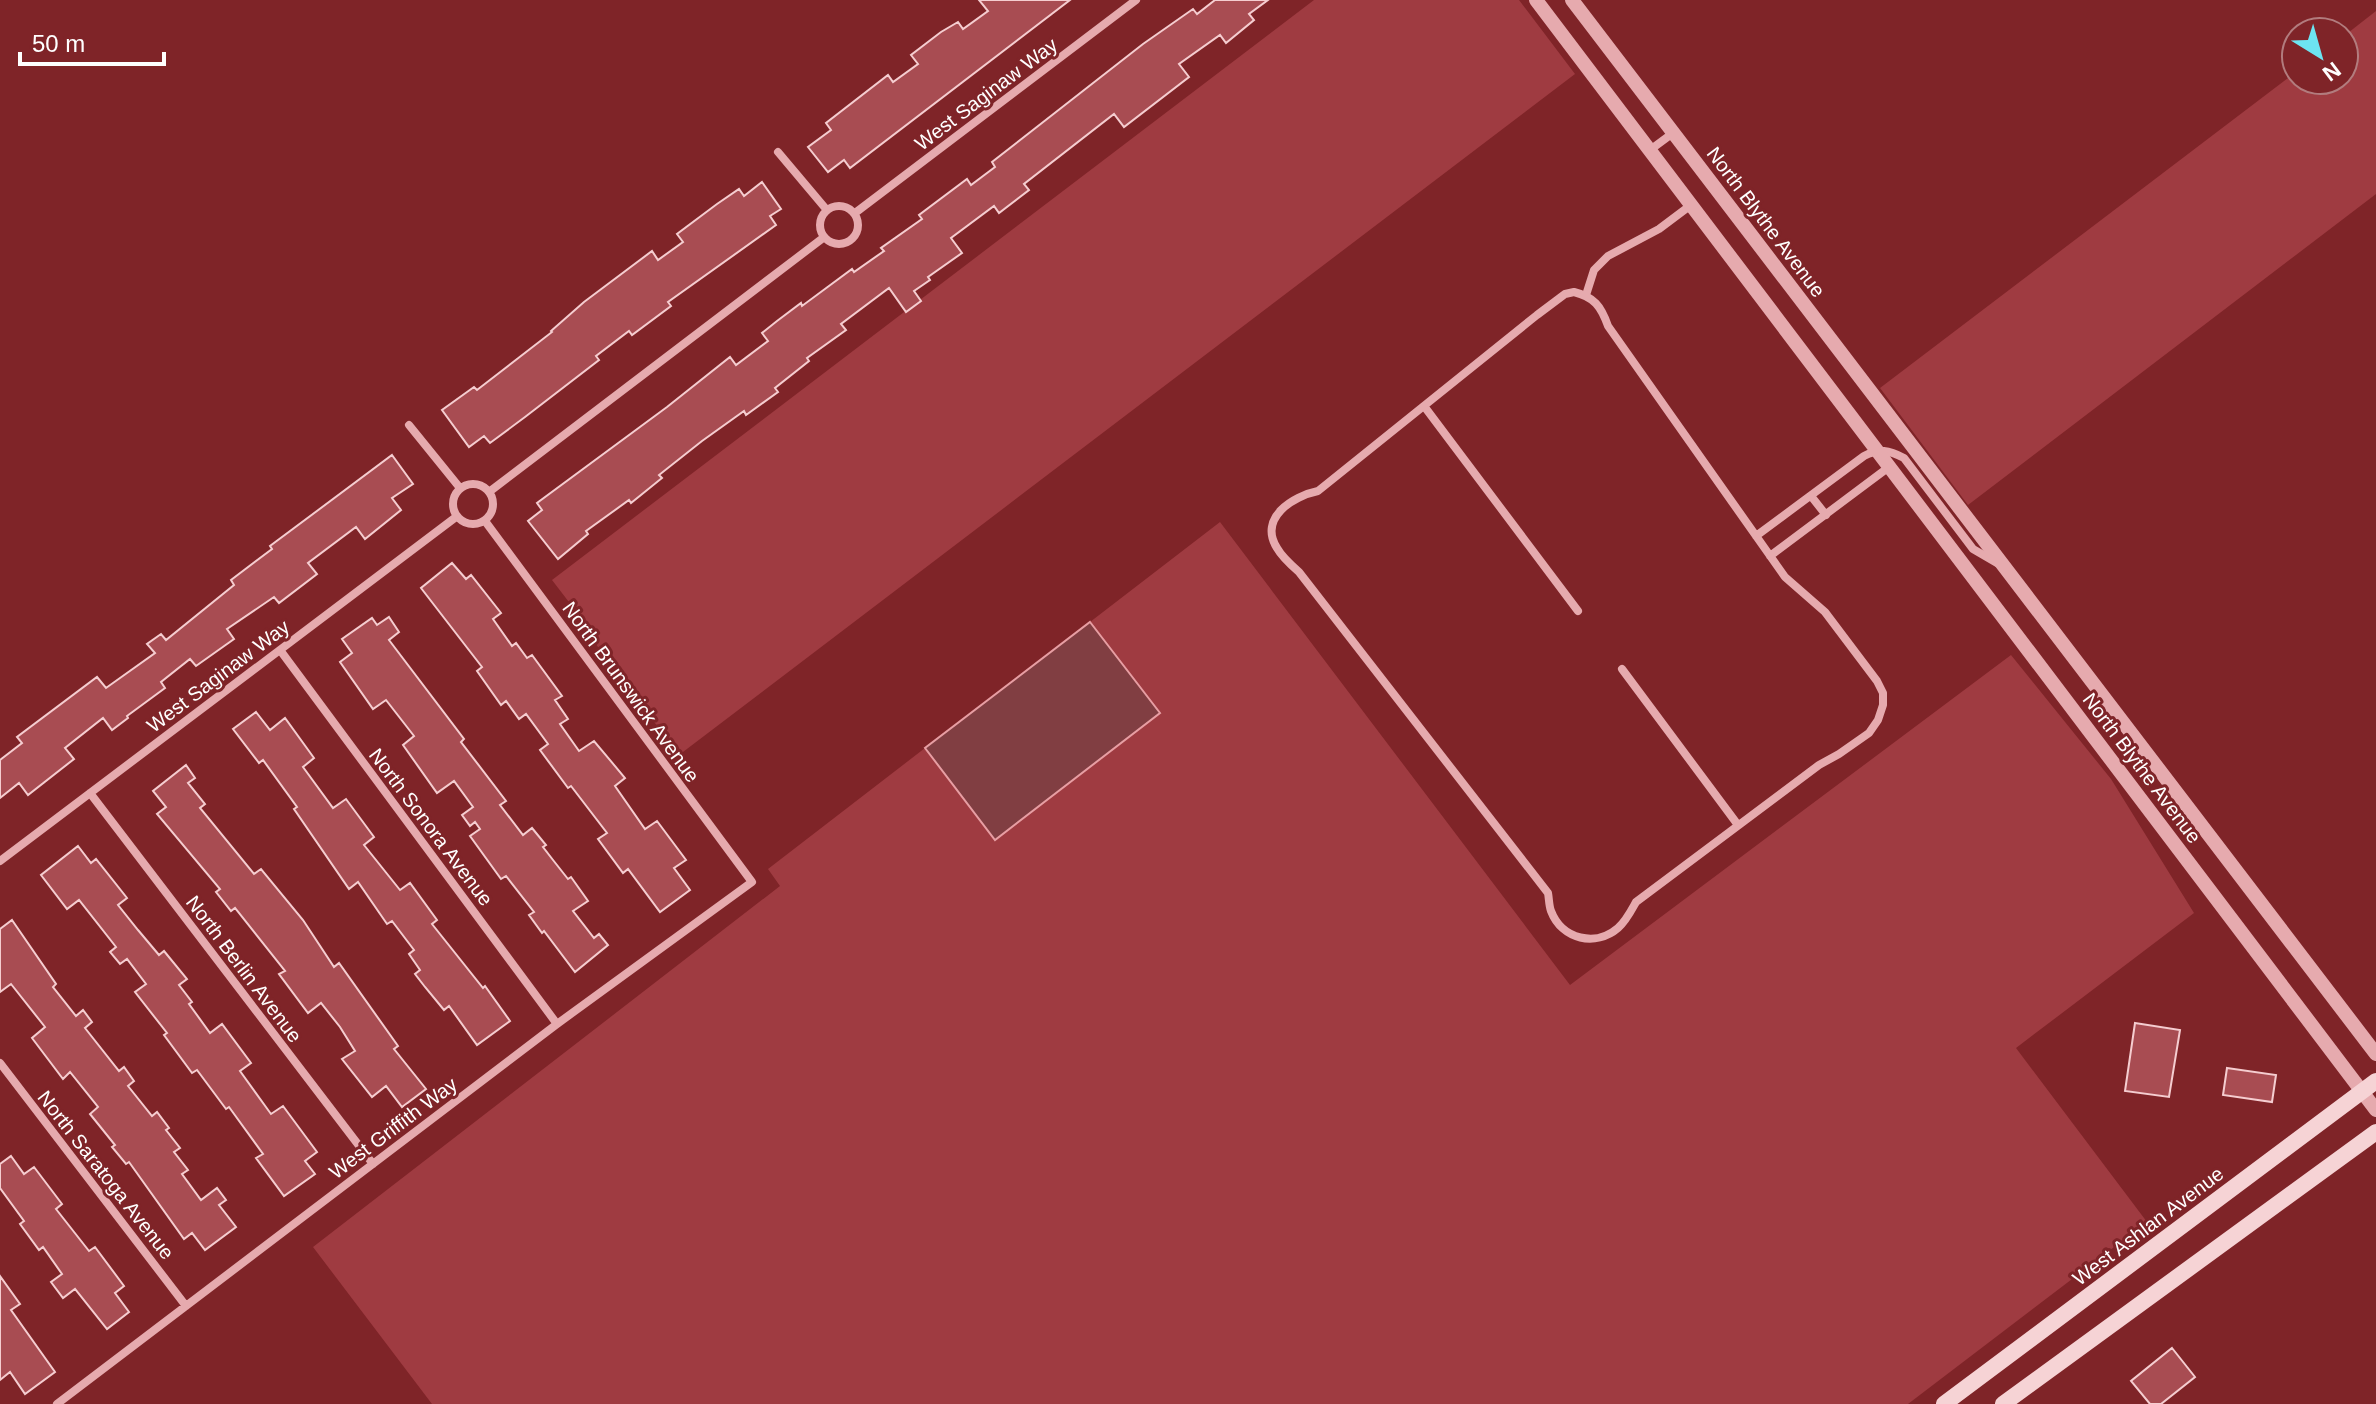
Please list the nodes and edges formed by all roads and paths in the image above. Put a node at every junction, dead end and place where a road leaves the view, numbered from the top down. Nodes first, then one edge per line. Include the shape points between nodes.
1 (1136, 0) edge
2 (1536, 0) edge
3 (1572, 0) edge
4 (1673, 133) junction
5 (1650, 150) junction
6 (778, 152) dead end
7 (1691, 205) junction
8 (826, 209) junction
9 (855, 213) junction
10 (823, 238) junction
11 (1586, 295) junction
12 (1424, 406) junction
13 (409, 425) dead end
14 (1876, 450) junction
15 (1889, 467) junction
16 (460, 488) junction
17 (489, 492) junction
18 (1811, 496) junction
19 (1826, 515) junction
20 (456, 517) junction
21 (485, 521) junction
22 (1756, 536) junction
23 (1770, 556) junction
24 (2001, 565) junction
25 (1578, 611) dead end
26 (280, 650) junction
27 (1622, 669) dead end
28 (90, 793) junction
29 (1738, 825) junction
30 (0, 861) edge
31 (752, 882) joint
32 (557, 1024) junction
33 (2376, 1054) edge
34 (0, 1063) edge
35 (2376, 1081) edge
36 (2362, 1092) junction
37 (2376, 1110) edge
38 (2376, 1132) edge
39 (373, 1164) junction
40 (186, 1306) junction
41 (57, 1404) edge
42 (1944, 1404) edge
43 (2003, 1404) edge

1 - 9 street, West Saginaw Way
2 - 5 street, North Blythe Avenue
3 - 4 street, North Blythe Avenue
4 - 5 street
4 - 24 street, North Blythe Avenue
5 - 7 street, North Blythe Avenue
6 - 8 street
7 - 11 street via 1608,256 1594,270
7 - 14 street, North Blythe Avenue
8 - 9 street via 841,205
8 - 10 street via 818,223
9 - 10 street via 859,228 852,241 836,246
10 - 17 street
11 - 12 street via 1565,294
11 - 22 street via 1598,303 1608,326
12 - 25 street
12 - 29 street via 1318,491 1285,504 1274,518 1275,546 1548,893 1552,913 1573,936 1590,941 1608,936 1636,902
13 - 16 street
14 - 15 street, North Blythe Avenue
14 - 18 street
14 - 24 street, North Blythe Avenue via 1904,458 1973,549
15 - 19 street
15 - 36 street, North Blythe Avenue
16 - 17 street via 481,485
16 - 20 street via 453,496
17 - 21 street via 493,502
18 - 19 street
18 - 22 street
19 - 23 street
20 - 21 street via 475,525
20 - 26 street, West Saginaw Way
21 - 31 street, North Brunswick Avenue
22 - 23 street
23 - 29 street via 1785,577 1825,612 1869,669 1883,693 1883,705 1878,720 1859,741
24 - 33 street, North Blythe Avenue
26 - 28 street, West Saginaw Way
26 - 32 street, North Sonora Avenue
27 - 29 street
28 - 30 street, West Saginaw Way
28 - 39 street, North Berlin Avenue
31 - 32 street, West Griffith Way
32 - 39 street, West Griffith Way
34 - 40 street, North Saratoga Avenue
35 - 36 main road, West Ashlan Avenue
36 - 37 street, North Blythe Avenue
36 - 42 main road, West Ashlan Avenue
38 - 43 main road
39 - 40 street, West Griffith Way
40 - 41 street, West Griffith Way

